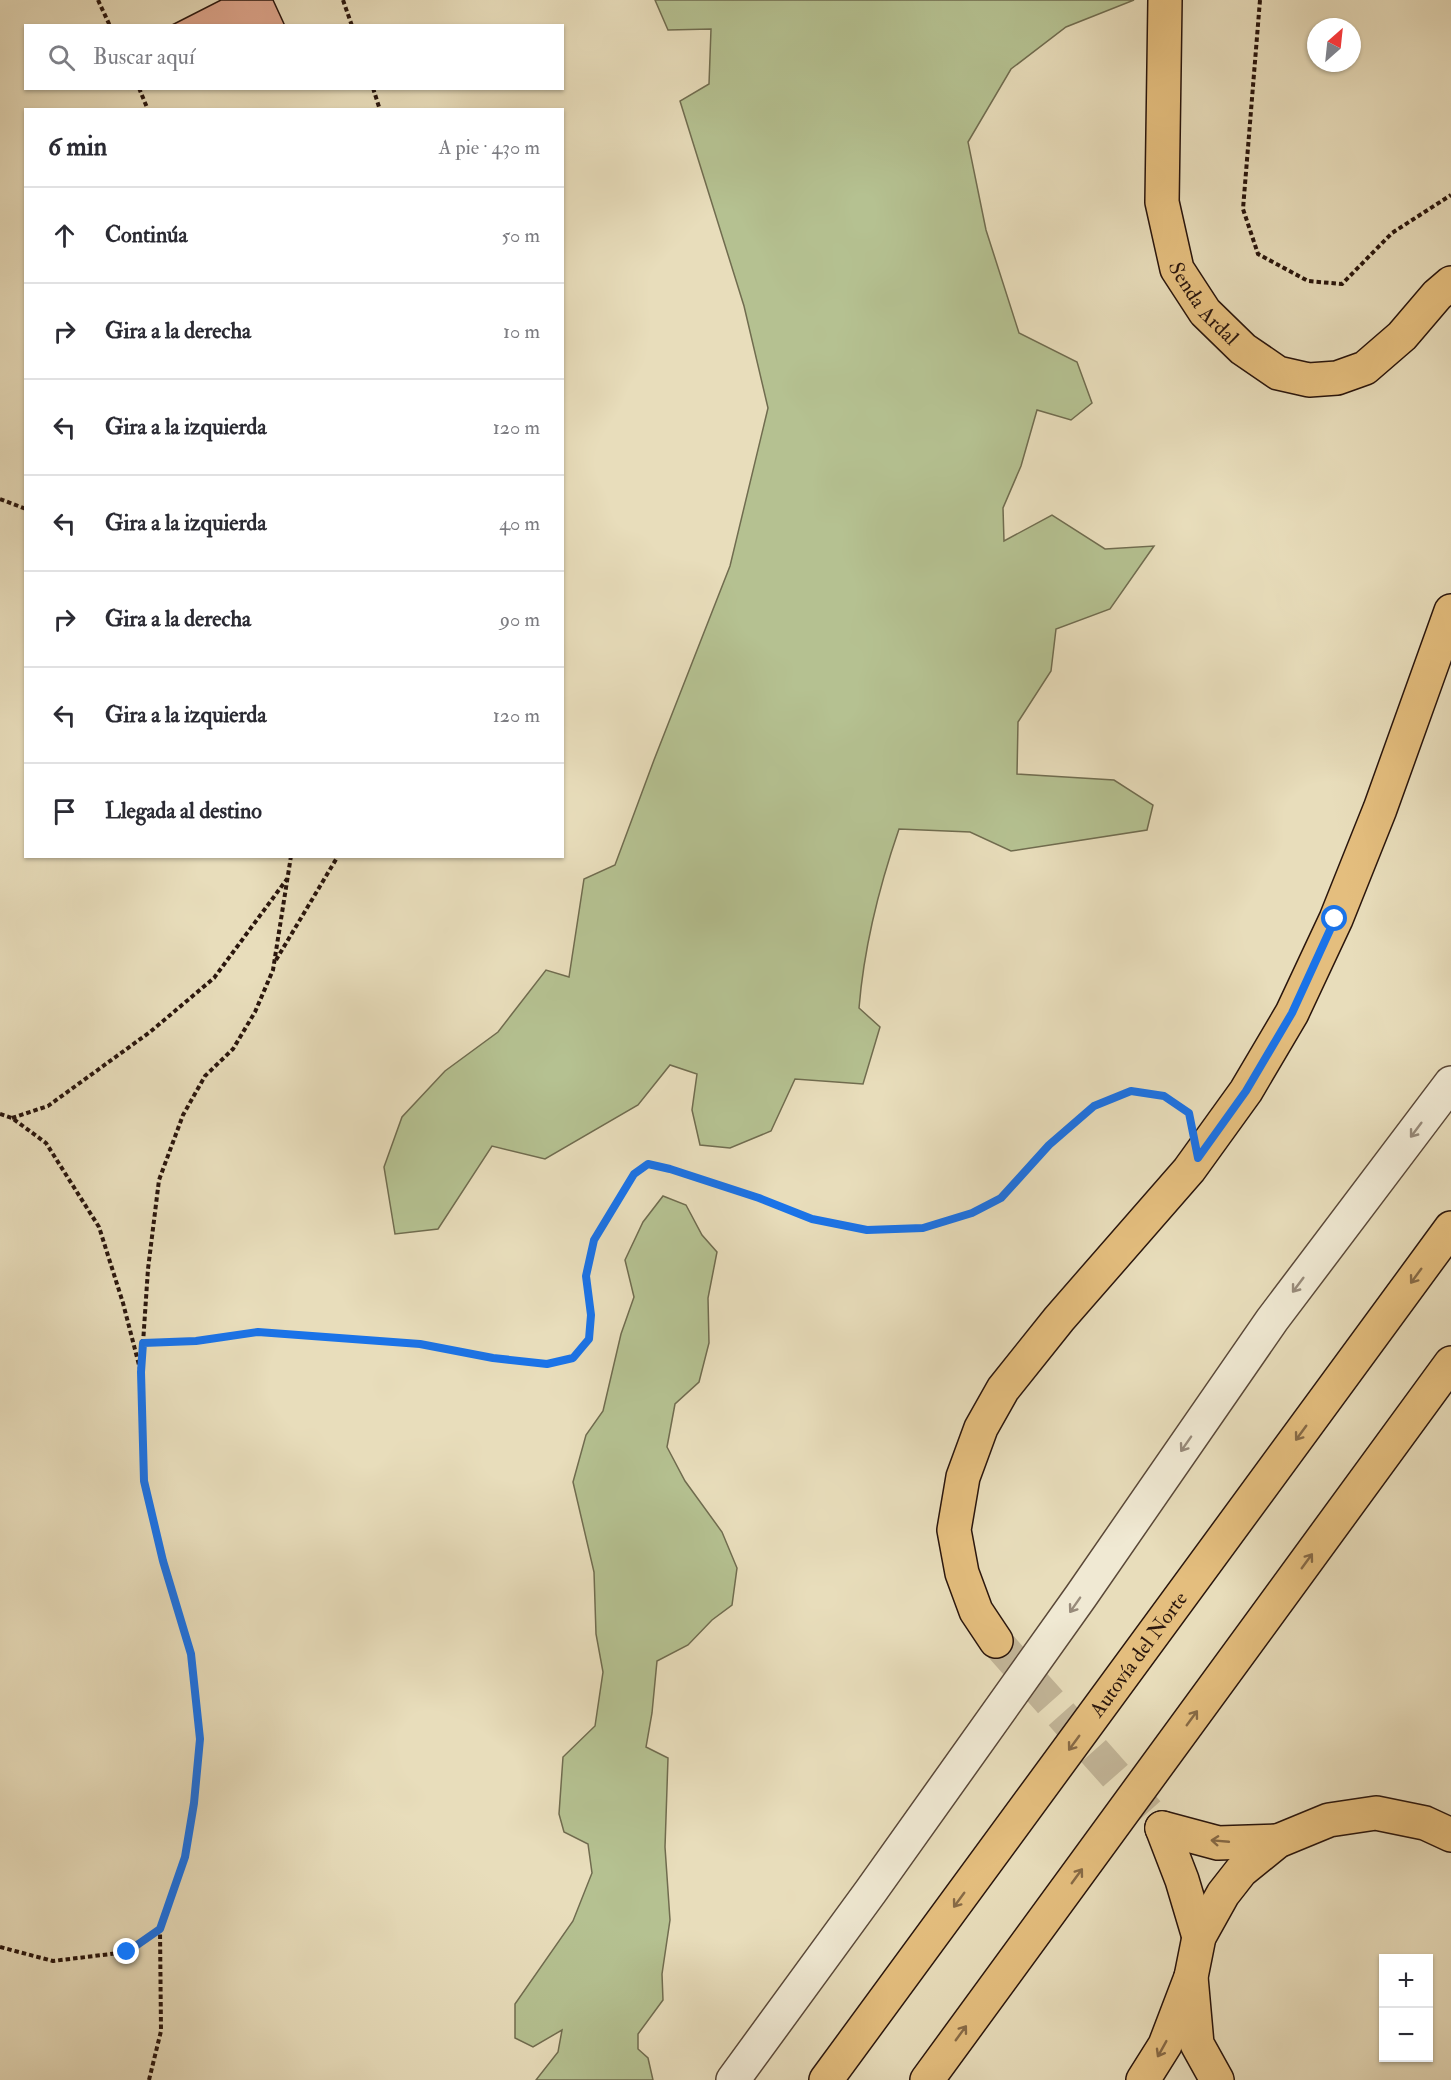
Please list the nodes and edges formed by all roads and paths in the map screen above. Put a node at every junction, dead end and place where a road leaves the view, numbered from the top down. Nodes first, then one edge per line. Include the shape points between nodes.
1 (98, 0) edge
2 (343, 0) edge
3 (1165, 0) edge
4 (1260, 0) edge
5 (109, 24) edge
6 (351, 24) edge
7 (140, 90) edge
8 (374, 90) edge
9 (147, 108) edge
10 (379, 108) edge
11 (1451, 195) edge
12 (1451, 283) edge
13 (0, 499) edge
14 (24, 509) edge
15 (1451, 611) edge
16 (291, 858) edge
17 (338, 858) edge
18 (288, 879) junction
19 (274, 963) junction
20 (1451, 1083) edge
21 (0, 1114) edge
22 (12, 1118) junction
23 (1198, 1158) junction
24 (1451, 1228) edge
25 (143, 1343) junction
26 (1451, 1364) edge
27 (141, 1372) junction
28 (996, 1641) tunnel mouth
29 (1451, 1835) edge
30 (1278, 1841) junction
31 (160, 1929) junction
32 (1198, 1937) junction
33 (0, 1947) edge
34 (1191, 1977) junction
35 (149, 2080) edge
36 (733, 2080) edge
37 (826, 2080) edge
38 (927, 2080) edge
39 (1143, 2080) edge
40 (1217, 2080) edge

1 - 5 path
2 - 6 path
3 - 12 main road, Senda Ardal via 1162,202 1178,269 1205,312 1243,349 1278,373 1309,380 1337,378 1365,368 1402,336
4 - 11 path via 1243,209 1258,254 1308,281 1342,284 1392,233
7 - 9 path
8 - 10 path
13 - 14 path
15 - 23 main road via 1380,809 1292,1013 1246,1091
16 - 18 path
17 - 19 path
18 - 19 path
18 - 22 path via 214,978 150,1032 48,1106
19 - 25 path via 255,1012 232,1050 205,1076 183,1115 159,1180
20 -> 36 street via 1272,1320 1074,1605
21 - 22 path
22 - 27 path via 46,1143 99,1227
23 - 25 path via 1189,1113 1164,1096 1131,1091 1094,1106 1049,1145 1001,1198 972,1213 923,1228 867,1230 812,1219 759,1198 648,1164 634,1174 594,1240 586,1276 591,1315 589,1339 573,1358 547,1364 420,1344 316,1335 258,1332 196,1341
23 - 28 main road via 1038,1345 1003,1389 981,1428 963,1477 954,1530 962,1573 976,1611
24 -> 37 main road, Autovía del Norte
25 - 27 path
38 -> 26 main road
27 - 31 path via 144,1481 191,1654 200,1739 185,1857
29 - 30 main road via 1425,1823 1376,1813 1329,1820
30 - 32 main road via 1241,1870
30 -> 32 main road via 1218,1843 1162,1828
31 - 33 path via 127,1952 54,1961
31 - 35 path via 162,2031
32 - 34 main road
34 -> 39 main road via 1165,2045
34 - 40 main road via 1197,2044

